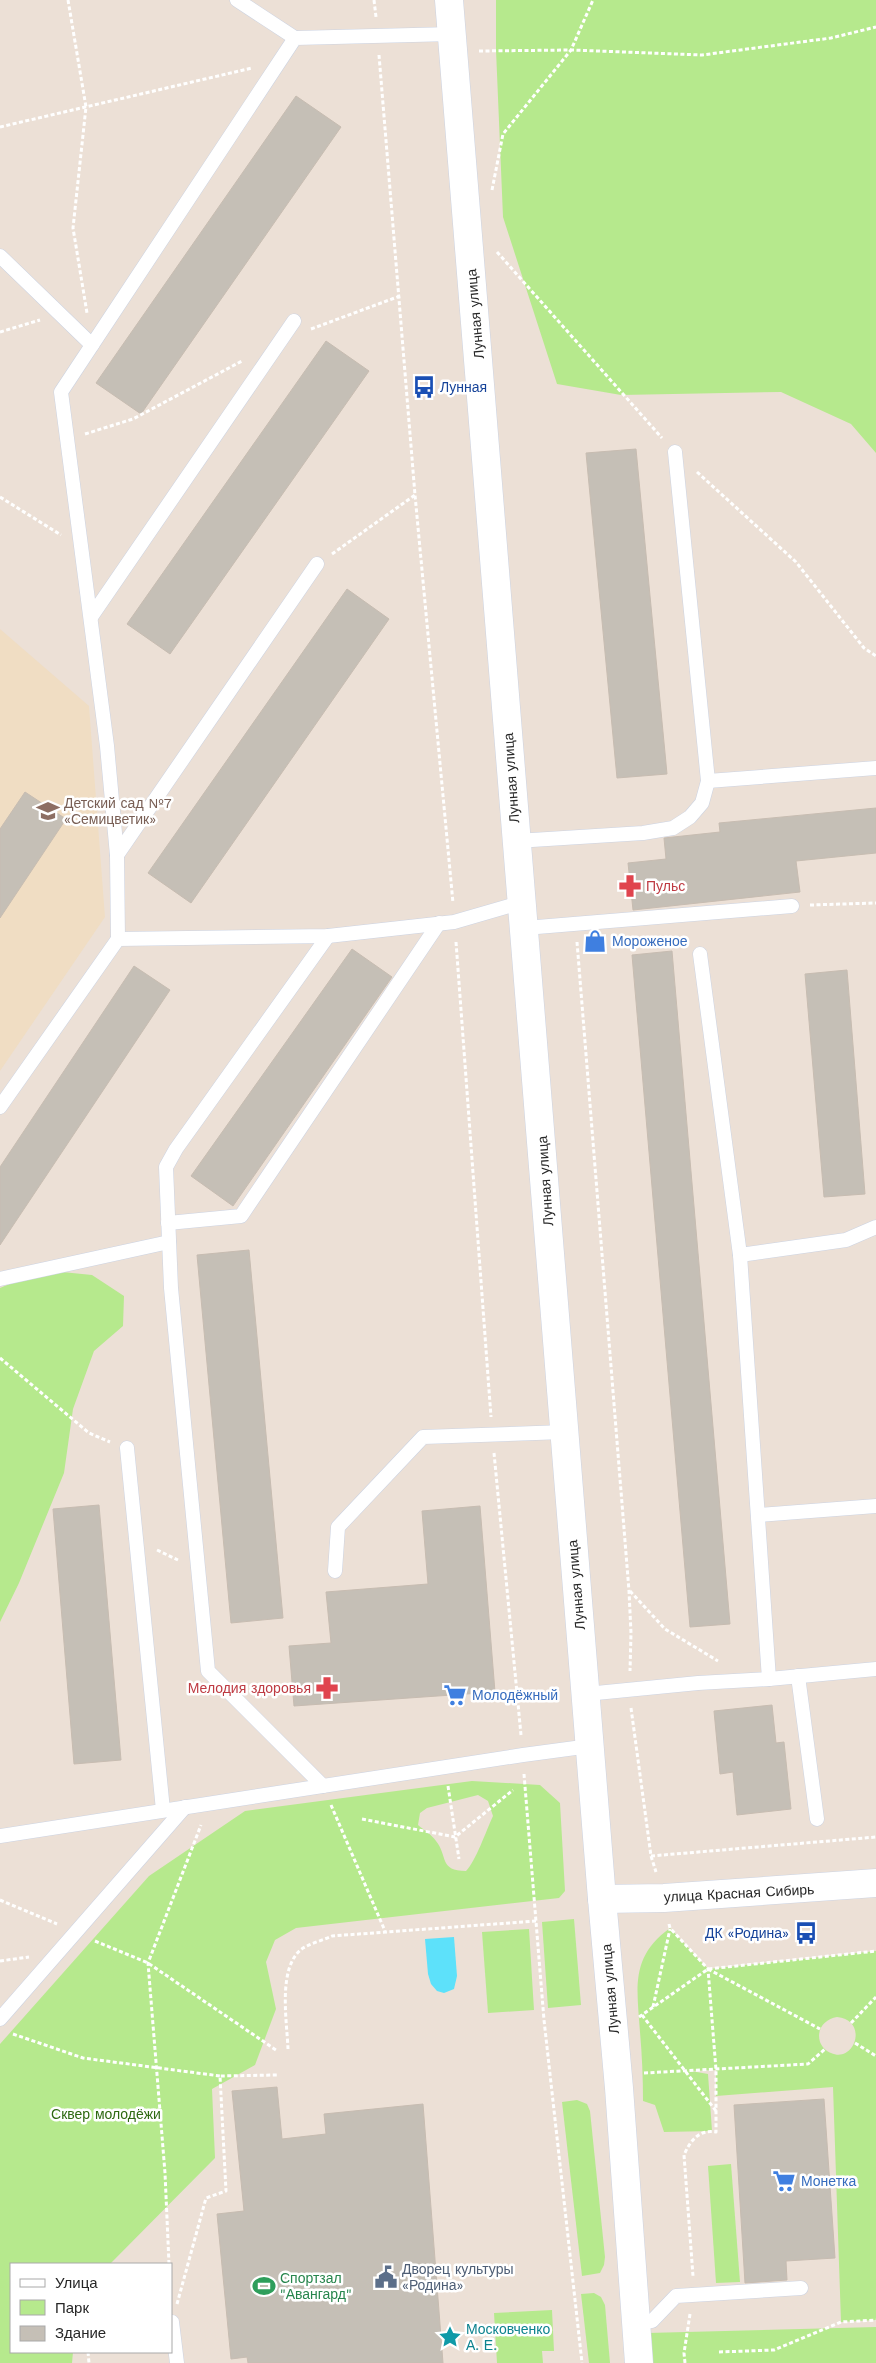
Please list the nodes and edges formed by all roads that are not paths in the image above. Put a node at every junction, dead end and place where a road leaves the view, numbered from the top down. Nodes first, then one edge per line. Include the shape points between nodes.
1 (237, 0) edge
2 (449, 0) edge
3 (295, 38) junction
4 (453, 42) junction
5 (0, 256) edge
6 (294, 321) dead end
7 (92, 345) junction
8 (675, 452) road end
9 (317, 564) road end
10 (91, 617) junction
11 (876, 768) edge
12 (708, 781) junction
13 (516, 841) junction
14 (117, 855) junction
15 (792, 906) road end
16 (524, 915) junction
17 (439, 923) junction
18 (328, 936) junction
19 (118, 939) junction
20 (700, 954) dead end
21 (0, 1107) edge
22 (168, 1223) junction
23 (876, 1228) edge
24 (169, 1242) junction
25 (740, 1255) junction
26 (0, 1279) edge
27 (564, 1432) junction
28 (127, 1448) dead end
29 (876, 1506) edge
30 (758, 1515) junction
31 (335, 1571) dead end
32 (876, 1670) edge
33 (798, 1676) junction
34 (769, 1679) junction
35 (586, 1694) junction
36 (590, 1746) junction
37 (323, 1786) junction
38 (186, 1807) junction
39 (163, 1810) junction
40 (817, 1819) dead end
41 (0, 1836) edge
42 (876, 1883) edge
43 (602, 1899) junction
44 (0, 2019) edge
45 (801, 2288) dead end
46 (172, 2322) edge
47 (636, 2324) junction
48 (177, 2363) edge
49 (639, 2363) edge

1 - 3 lane
2 - 4 street, Лунная улица
3 - 4 lane via 378,36
3 - 7 lane
4 - 13 street, Лунная улица
5 - 7 lane
6 - 10 lane
7 - 10 lane via 61,392
8 - 12 lane
9 - 14 lane
10 - 14 lane
11 - 12 lane
12 - 13 lane via 702,803 690,817 673,828 643,833
13 - 16 street, Лунная улица
14 - 19 lane
15 - 16 lane via 576,924
16 - 17 lane
16 - 27 street, Лунная улица
17 - 18 lane
17 - 22 lane via 240,1216
18 - 19 lane
18 - 22 lane via 166,1166
19 - 21 lane
20 - 25 lane
22 - 24 lane
23 - 25 lane via 846,1240
24 - 26 lane
24 - 37 lane via 208,1672
25 - 30 lane
27 - 31 lane via 424,1437 338,1527
27 - 35 street, Лунная улица
28 - 39 lane
29 - 30 lane
30 - 34 lane
32 - 33 lane
33 - 34 lane
33 - 40 lane
34 - 35 lane
35 - 36 street, Лунная улица
36 - 37 lane
36 - 43 street, Лунная улица
37 - 38 lane
38 - 39 lane
38 - 44 lane
39 - 41 lane
42 - 43 street, улица Красная Сибирь via 664,1898
43 - 47 street, Лунная улица
45 - 47 lane via 676,2296 652,2321
46 - 48 lane
47 - 49 street, Лунная улица

